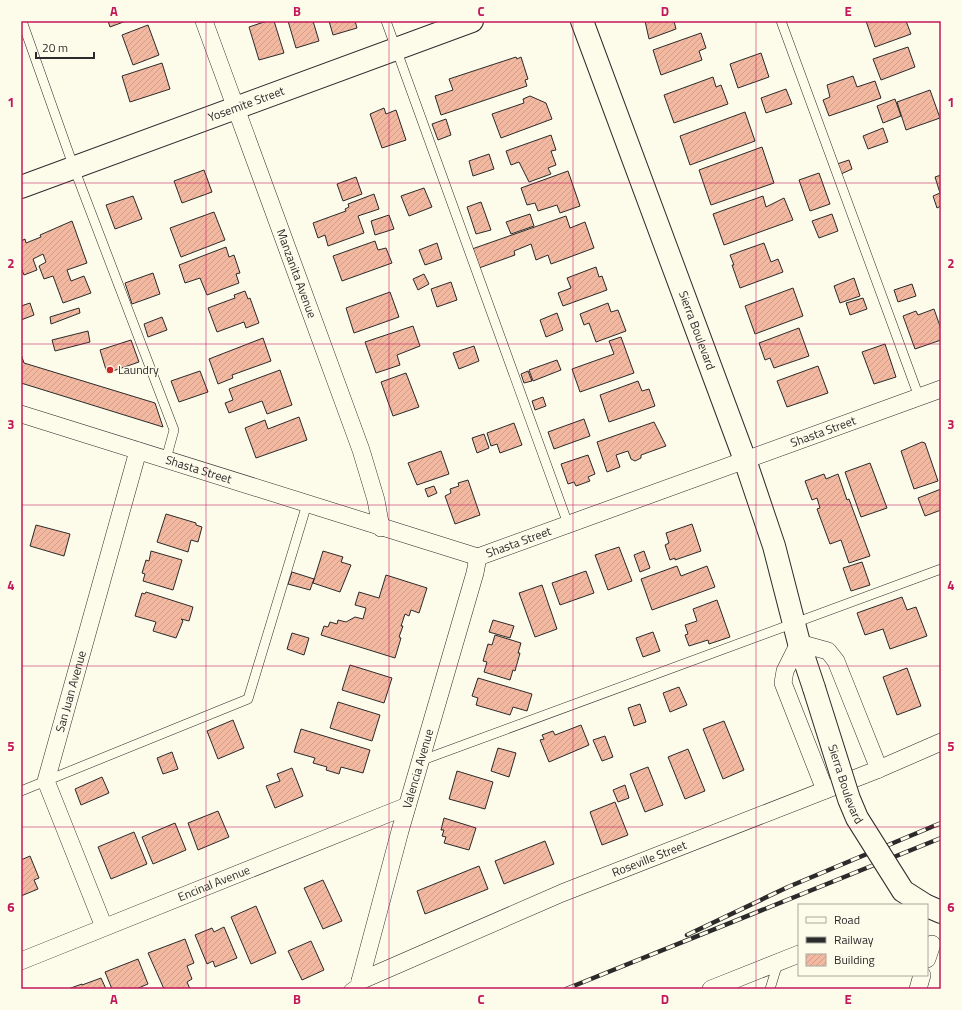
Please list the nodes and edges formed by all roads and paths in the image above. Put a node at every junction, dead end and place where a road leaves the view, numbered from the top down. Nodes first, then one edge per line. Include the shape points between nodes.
1 (22, 21) edge
2 (204, 21) edge
3 (386, 21) edge
4 (472, 21) edge
5 (582, 21) edge
6 (781, 21) edge
7 (396, 48) junction
8 (236, 108) junction
9 (74, 168) junction
10 (21, 187) edge
11 (941, 389) edge
12 (919, 397) junction
13 (21, 414) edge
14 (138, 450) junction
15 (166, 459) junction
16 (745, 460) junction
17 (307, 504) junction
18 (568, 524) junction
19 (381, 528) junction
20 (478, 557) junction
21 (941, 569) edge
22 (797, 633) junction
23 (941, 742) edge
24 (420, 761) junction
25 (879, 769) junction
26 (46, 781) junction
27 (825, 790) junction
28 (21, 791) edge
29 (407, 806) junction
30 (924, 904) edge
31 (928, 906) edge
32 (941, 912) edge
33 (104, 927) junction
34 (798, 954) edge
35 (21, 961) edge
36 (778, 963) junction
37 (922, 976) edge
38 (355, 985) edge
39 (711, 989) edge
40 (770, 989) edge
41 (918, 989) edge

1 - 9 lane
2 - 8 street, Manzanita Avenue
3 - 7 lane
4 - 7 street, Yosemite Street
5 - 16 street, Sierra Boulevard
6 - 12 lane
7 - 8 street, Yosemite Street
7 - 18 lane
8 - 9 street, Yosemite Street
8 - 19 street, Manzanita Avenue via 361,450 376,500
9 - 10 street, Yosemite Street
9 - 15 lane via 174,430
11 - 12 street, Shasta Street
12 - 16 street, Shasta Street
13 - 14 street, Shasta Street
14 - 15 street, Shasta Street
14 - 26 street, San Juan Avenue
15 - 17 street, Shasta Street
16 - 18 street, Shasta Street
16 - 22 street, Sierra Boulevard via 774,546
17 - 19 street, Shasta Street
17 - 26 lane via 248,699
18 - 20 street, Shasta Street
19 - 20 street, Shasta Street
20 - 24 street, Valencia Avenue
21 - 22 lane
22 - 24 lane
22 - 25 street via 828,651 836,662
22 - 27 street, Sierra Boulevard via 783,683
22 - 30 street, Sierra Boulevard, bridge via 857,818 903,891
23 - 25 street, Roseville Street
24 - 29 street, Valencia Avenue
25 - 27 street, Roseville Street
26 - 28 lane
26 - 33 street
27 - 38 street, Roseville Street via 562,893
29 - 33 street, Encinal Avenue
29 - 38 street, Valencia Avenue
31 - 32 street, Sierra Boulevard
33 - 35 street, Encinal Avenue
34 - 36 street
36 - 39 street
36 - 40 lane
37 - 41 street

